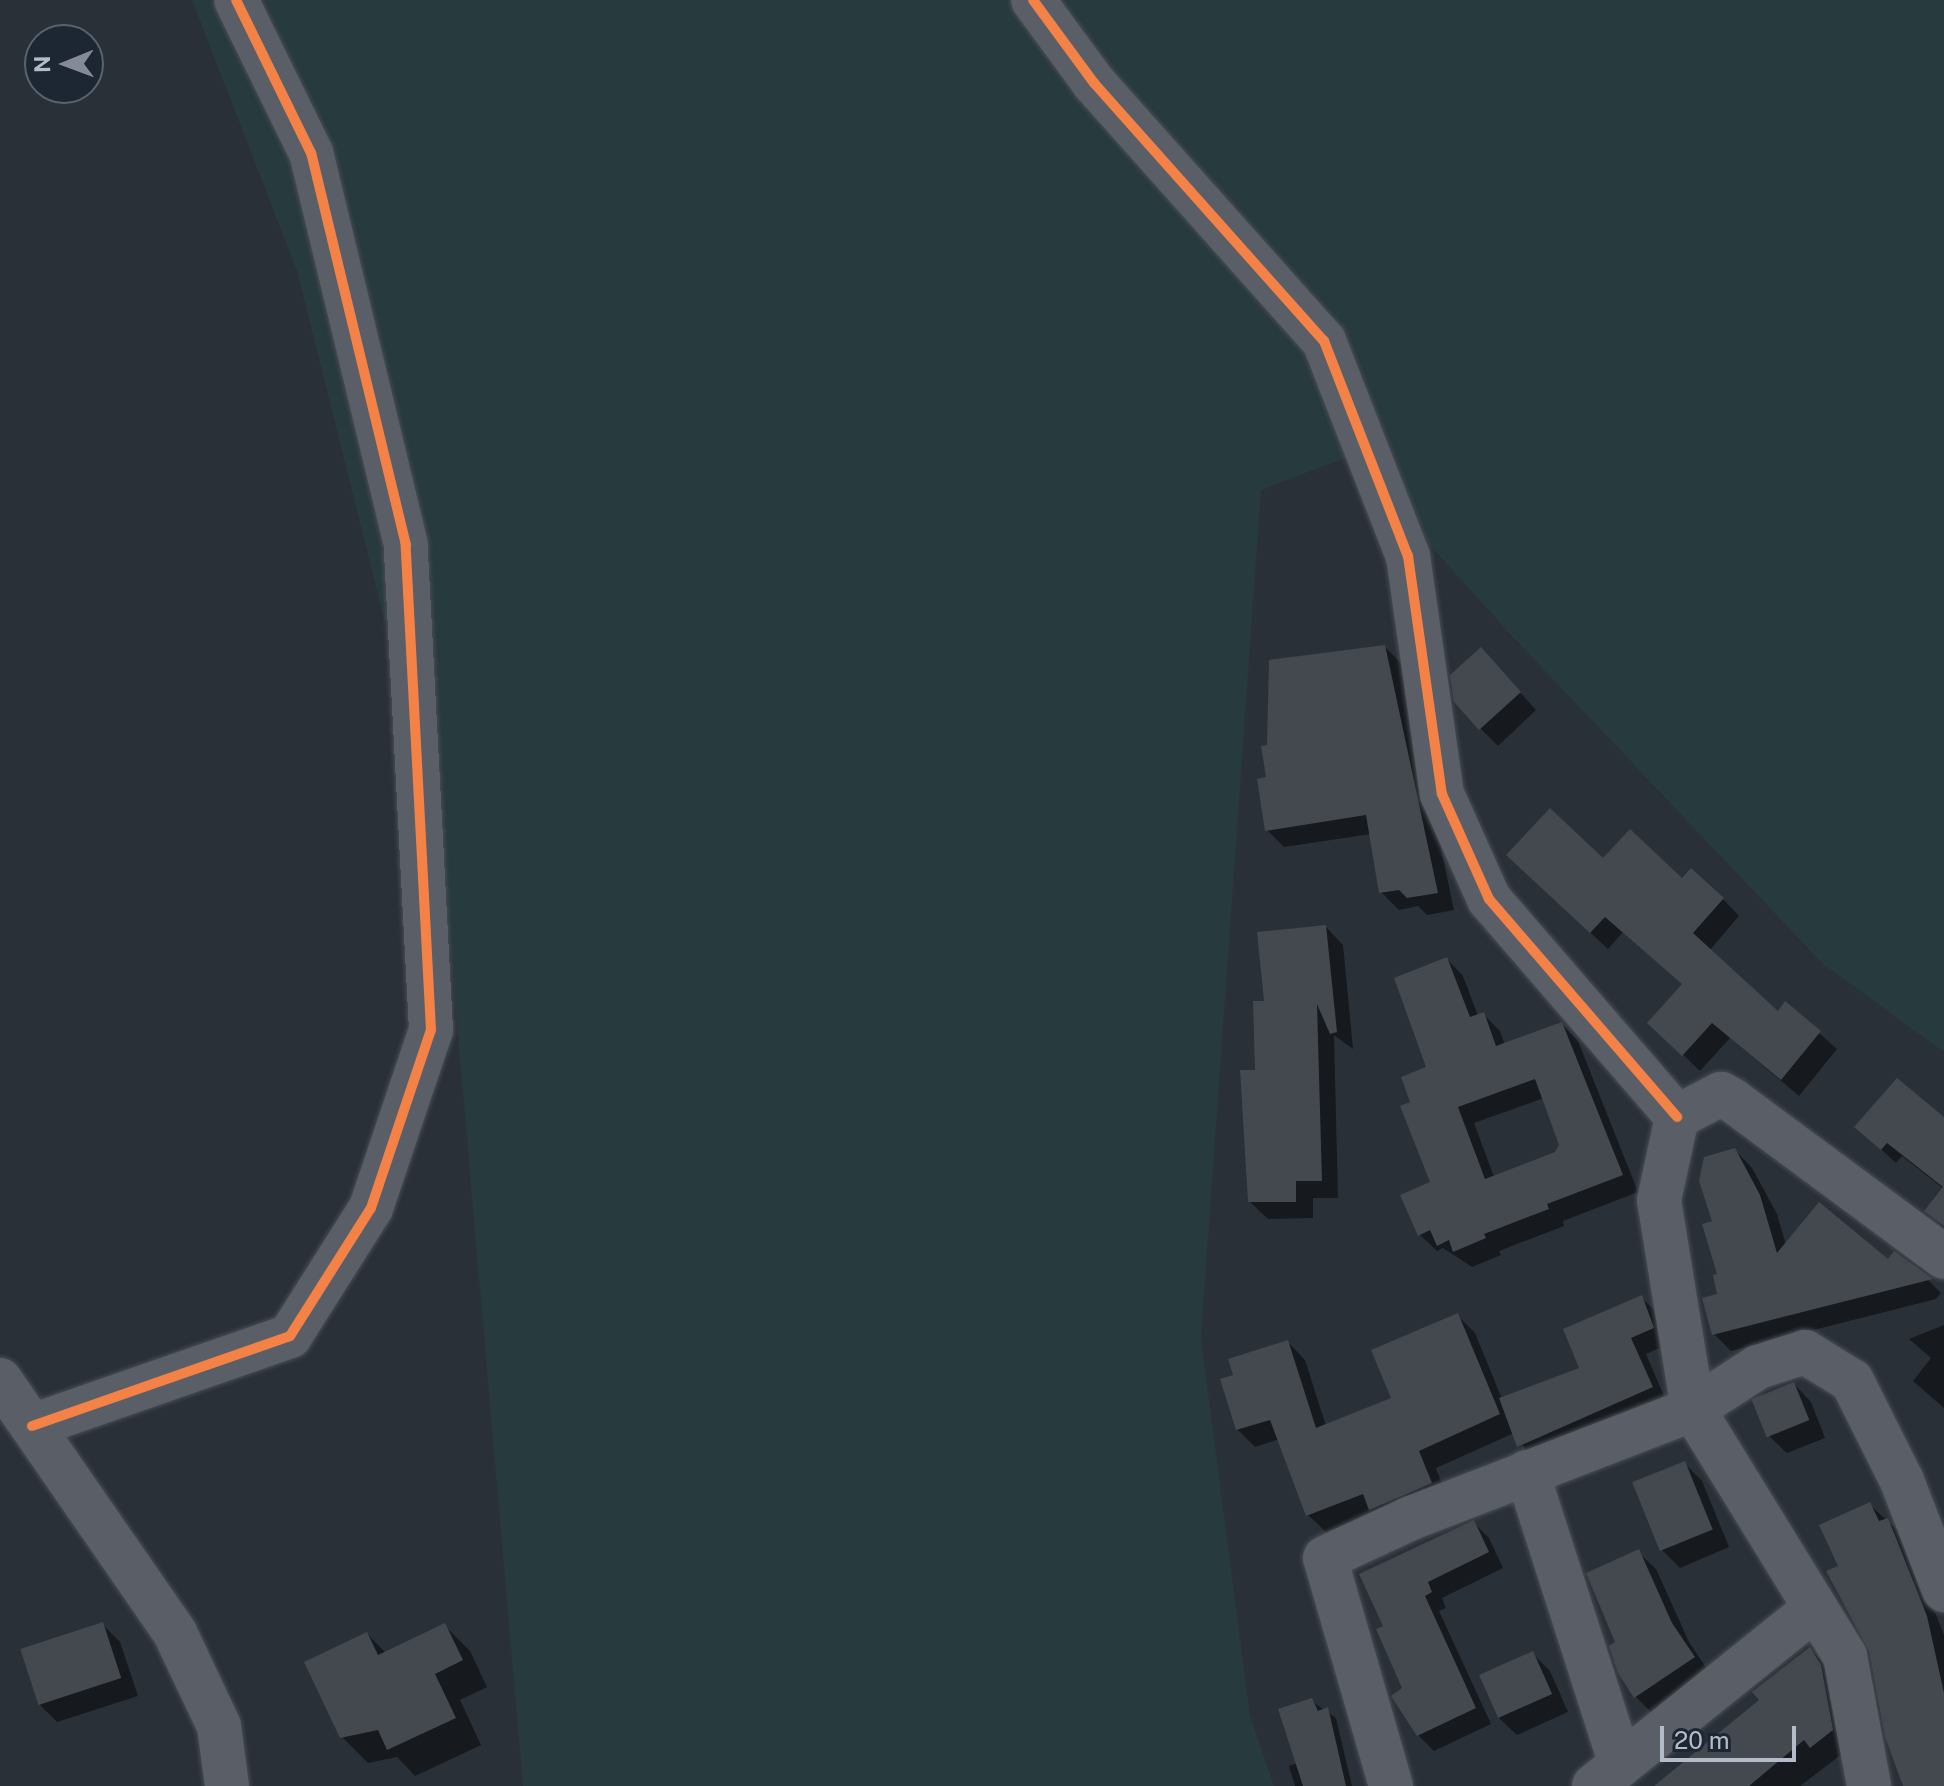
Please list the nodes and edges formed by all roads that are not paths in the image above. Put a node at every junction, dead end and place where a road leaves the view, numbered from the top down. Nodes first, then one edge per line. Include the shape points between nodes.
1 (236, 0) edge
2 (1033, 0) edge
3 (1677, 1117) junction
4 (1944, 1257) edge
5 (0, 1380) edge
6 (1693, 1409) junction
7 (32, 1426) junction
8 (1527, 1472) junction
9 (1944, 1590) edge
10 (1815, 1608) junction
11 (1607, 1775) edge
12 (227, 1786) edge
13 (1391, 1786) edge
14 (1869, 1786) edge

1 - 7 street via 311,153 406,545 431,1030 371,1208 290,1336
2 - 3 street via 1094,83 1324,341 1408,556 1442,794 1483,886
3 - 4 street via 1721,1094
3 - 6 street via 1659,1200
5 - 7 street
6 - 8 street
6 - 9 street via 1758,1367 1805,1352 1852,1381 1902,1481
6 - 10 street
7 - 12 street via 175,1633 219,1726
8 - 11 street
8 - 13 street via 1325,1558
10 - 11 street
10 - 14 street via 1845,1656

